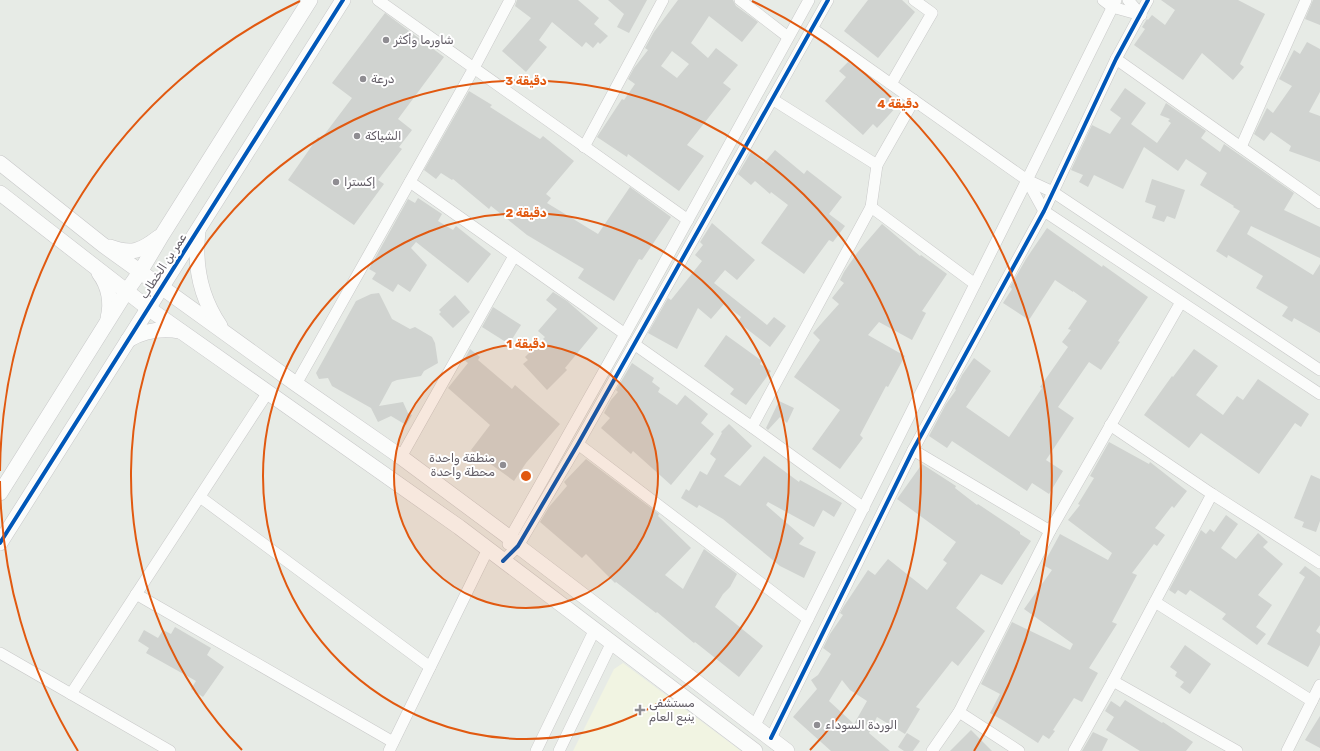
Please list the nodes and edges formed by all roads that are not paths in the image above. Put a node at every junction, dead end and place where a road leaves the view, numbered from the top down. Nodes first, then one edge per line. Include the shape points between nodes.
1 (310, 0) edge
2 (343, 0) edge
3 (378, 0) edge
4 (510, 0) edge
5 (663, 0) edge
6 (740, 0) edge
7 (809, 0) edge
8 (828, 0) edge
9 (914, 0) edge
10 (1103, 0) edge
11 (1128, 0) edge
12 (1148, 0) edge
13 (1306, 0) edge
14 (1114, 4) edge
15 (1140, 15) junction
16 (813, 29) junction
17 (788, 37) junction
18 (1116, 59) junction
19 (474, 68) junction
20 (892, 84) junction
21 (772, 99) junction
22 (914, 100) junction
23 (584, 146) junction
24 (1241, 147) junction
25 (0, 163) edge
26 (877, 165) junction
27 (1027, 180) junction
28 (410, 182) junction
29 (1053, 192) junction
30 (0, 193) edge
31 (1320, 203) edge
32 (871, 207) junction
33 (1044, 211) junction
34 (688, 220) junction
35 (198, 230) junction
36 (162, 235) junction
37 (103, 245) junction
38 (514, 256) junction
39 (93, 266) junction
40 (140, 272) junction
41 (976, 284) junction
42 (162, 287) junction
43 (126, 292) junction
44 (1181, 302) junction
45 (148, 308) junction
46 (107, 323) junction
47 (180, 331) junction
48 (222, 331) junction
49 (625, 334) junction
50 (128, 341) junction
51 (634, 344) junction
52 (1320, 370) edge
53 (296, 384) junction
54 (268, 392) junction
55 (1320, 394) edge
56 (1110, 425) junction
57 (752, 427) junction
58 (578, 444) junction
59 (913, 450) junction
60 (401, 457) junction
61 (0, 493) edge
62 (1212, 494) junction
63 (200, 497) junction
64 (458, 500) junction
65 (864, 508) junction
66 (446, 518) junction
67 (1050, 531) junction
68 (0, 542) edge
69 (514, 542) junction
70 (488, 549) junction
71 (503, 561) junction
72 (1320, 563) edge
73 (136, 594) junction
74 (1155, 602) junction
75 (808, 619) junction
76 (595, 629) junction
77 (612, 642) junction
78 (0, 653) edge
79 (430, 667) junction
80 (1113, 681) junction
81 (1320, 685) edge
82 (71, 694) junction
83 (1312, 701) junction
84 (959, 712) junction
85 (755, 725) junction
86 (770, 738) junction
87 (391, 746) edge
88 (170, 751) edge
89 (536, 751) edge
90 (559, 751) edge
91 (755, 751) edge
92 (787, 751) edge
93 (932, 751) edge
94 (1019, 751) edge
95 (1074, 751) edge
96 (1237, 751) edge
97 (1287, 751) edge

1 - 36 main road, عمر بن الخطاب
2 - 35 main road, عمر بن الخطاب
3 - 19 street
4 - 19 street
5 - 23 street
6 - 17 street
7 - 17 street
8 - 16 street
9 - 20 street via 932,13
10 - 14 street
11 - 15 street
12 - 15 street
13 - 24 street
14 - 15 street
14 - 27 street
15 - 18 street
16 - 20 street
16 - 21 street
17 - 34 street
18 - 24 street
18 - 29 street
19 - 23 street
19 - 28 street
20 - 22 street
21 - 26 street
21 - 51 street
22 - 26 street
22 - 27 street
23 - 34 street
24 - 31 street
25 - 37 main road
26 - 32 street
27 - 29 street
27 - 33 street
27 - 41 street
28 - 38 street
28 - 53 street
29 - 33 street
29 - 52 street
30 - 39 main road
32 - 41 street
32 - 57 street
33 - 44 street
33 - 59 street
34 - 49 street
35 - 42 main road, عمر بن الخطاب
35 - 48 main road via 200,283 209,308
36 - 37 main road via 146,247 134,251 121,251
36 - 40 main road, عمر بن الخطاب
37 - 40 main road
38 - 49 street
38 - 60 street
39 - 43 main road
39 - 46 main road via 103,279 109,294
40 - 42 main road
40 - 43 main road, عمر بن الخطاب
41 - 65 street
42 - 45 main road, عمر بن الخطاب
42 - 48 main road
43 - 45 main road
43 - 46 main road, عمر بن الخطاب
44 - 55 street
44 - 56 street
45 - 47 main road
45 - 50 main road, عمر بن الخطاب
46 - 61 main road, عمر بن الخطاب
47 - 50 main road via 153,330
47 - 54 main road
48 - 53 main road
49 - 69 street
50 - 68 main road, عمر بن الخطاب
51 - 57 street
51 - 58 street
53 - 60 main road
54 - 63 street
54 - 66 main road
56 - 62 street
56 - 67 street
57 - 65 street
58 - 69 street
58 - 75 street
59 - 67 street
59 - 86 street
60 - 64 main road
62 - 72 street
62 - 74 street
63 - 73 street
63 - 79 street
64 - 66 main road
64 - 69 main road
65 - 75 street
66 - 70 main road
67 - 84 street
69 - 71 street
69 - 85 main road
70 - 71 main road
70 - 79 street
71 - 76 main road
73 - 82 street
73 - 87 street
74 - 80 street
74 - 83 street
75 - 85 street
76 - 77 main road
76 - 89 street
77 - 90 street
77 - 91 main road
78 - 82 street
79 - 87 street
80 - 95 street
80 - 96 street
81 - 83 street
82 - 88 street
83 - 97 street
84 - 93 street
84 - 94 street
85 - 86 main road
86 - 92 main road

